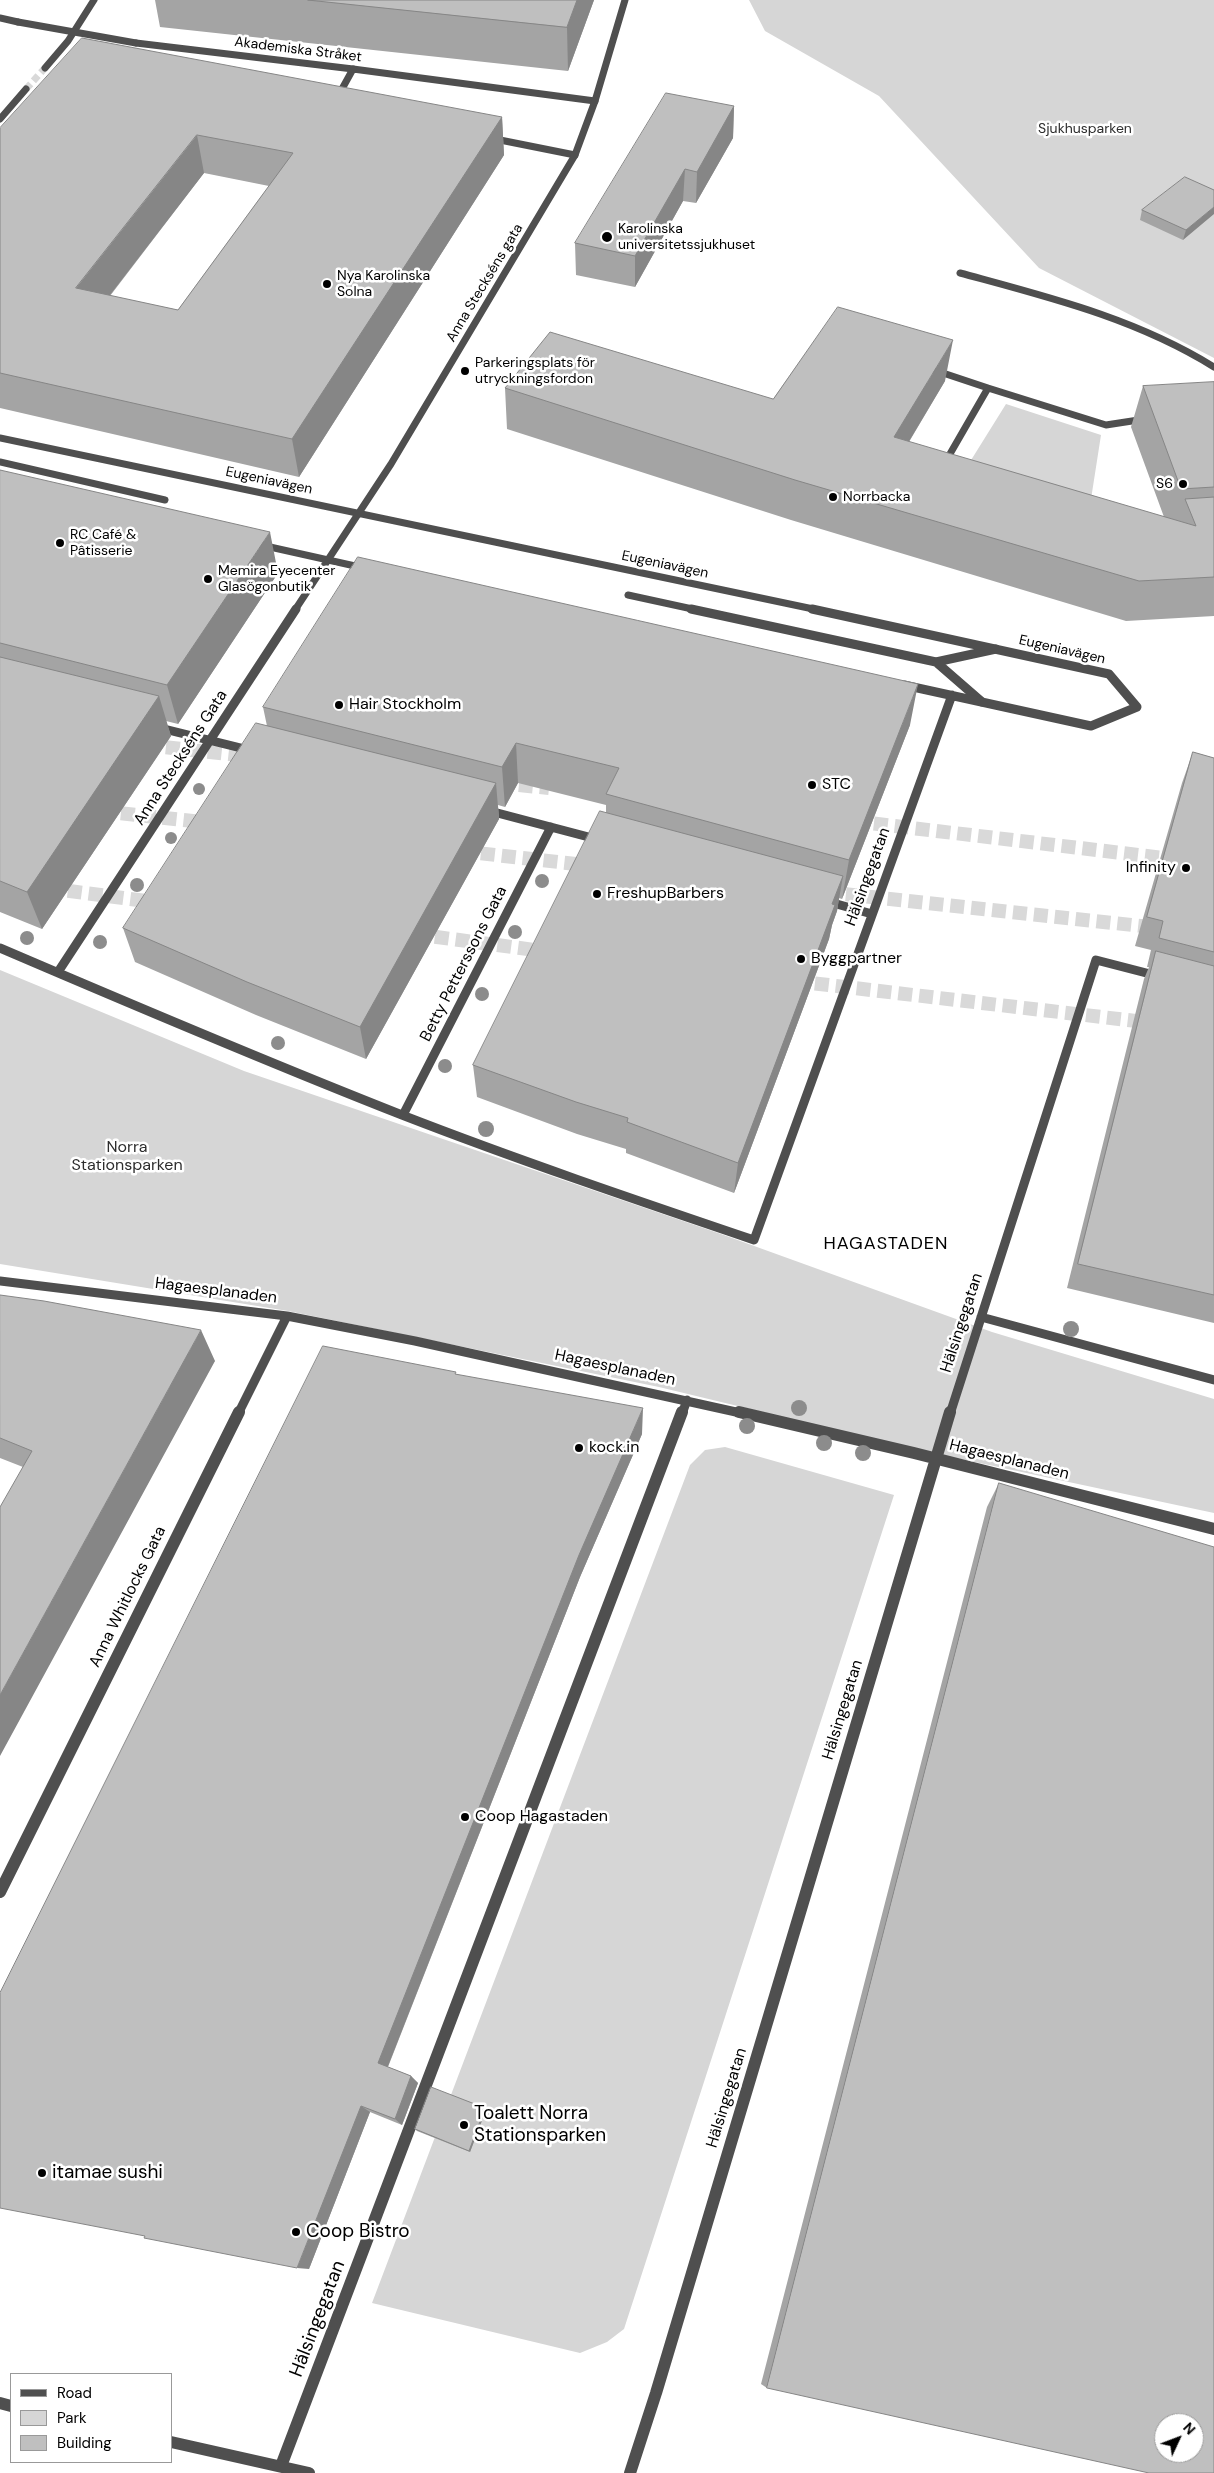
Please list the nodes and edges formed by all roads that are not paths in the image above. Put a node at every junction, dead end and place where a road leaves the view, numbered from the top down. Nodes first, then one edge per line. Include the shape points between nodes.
1 (94, 0) edge
2 (625, 0) edge
3 (0, 18) edge
4 (45, 68) tunnel mouth
5 (353, 69) junction
6 (26, 89) tunnel mouth
7 (595, 101) junction
8 (332, 107) edge
9 (0, 119) edge
10 (477, 135) edge
11 (575, 155) junction
12 (960, 273) dead end
13 (926, 367) edge
14 (1214, 367) edge
15 (988, 388) junction
16 (1150, 418) edge
17 (0, 438) edge
18 (0, 462) edge
19 (938, 474) edge
20 (165, 500) dead end
21 (358, 512) junction
22 (252, 543) edge
23 (328, 560) junction
24 (377, 571) edge
25 (628, 595) dead end
26 (998, 648) junction
27 (936, 662) junction
28 (893, 682) edge
29 (952, 695) junction
30 (982, 702) junction
31 (150, 725) edge
32 (210, 741) junction
33 (258, 753) edge
34 (477, 808) edge
35 (551, 827) junction
36 (613, 844) edge
37 (814, 898) edge
38 (872, 914) junction
39 (0, 948) edge
40 (58, 972) junction
41 (1168, 979) edge
42 (403, 1115) junction
43 (0, 1281) edge
44 (287, 1316) junction
45 (981, 1317) junction
46 (1214, 1380) edge
47 (687, 1400) junction
48 (935, 1459) junction
49 (1214, 1529) edge
50 (0, 1892) edge
51 (172, 2442) edge
52 (281, 2466) junction
53 (309, 2473) edge
54 (630, 2473) edge

1 - 4 street via 68,41
2 - 7 street, Anna Steckséns gata
3 - 5 street, Akademiska Stråket, bridge via 136,43
5 - 7 street, Akademiska Stråket
5 - 8 street
6 - 9 street
7 - 11 street, Anna Steckséns gata
10 - 11 street
11 - 21 street, Anna Steckséns gata via 391,464
12 - 14 street via 1121,319 1193,353
13 - 15 street
15 - 16 street via 1106,425
15 - 19 street
17 - 21 street, Eugeniavägen
18 - 20 street
21 - 23 street, Anna Steckséns gata
21 - 26 street, Eugeniavägen
22 - 23 street
23 - 24 street
23 - 32 street, Anna Steckséns Gata
25 - 27 street
26 - 27 street
26 - 30 street, Eugeniavägen via 1109,674 1137,706 1090,726
27 - 30 street
28 - 29 street, Eugeniavägen
29 - 30 street, Eugeniavägen
29 - 38 street, Hälsingegatan
31 - 32 street
32 - 33 street
32 - 40 street, Anna Steckséns Gata
34 - 35 street
35 - 36 street
35 - 42 street, Betty Petterssons Gata
37 - 38 street
38 - 42 street, Hälsingegatan via 754,1240 600,1188
39 - 40 street
40 - 42 street via 188,1029
41 - 45 street, Hälsingegatan via 1096,960
43 - 44 street, Hagaesplanaden
44 - 47 street, Hagaesplanaden
44 - 50 street, Anna Whitlocks Gata
45 - 46 street
45 - 48 street, Hälsingegatan
47 - 48 street, Hagaesplanaden
47 - 52 street, Hälsingegatan
48 - 49 street, Hagaesplanaden
48 - 54 street, Hälsingegatan
51 - 52 street
52 - 53 street

